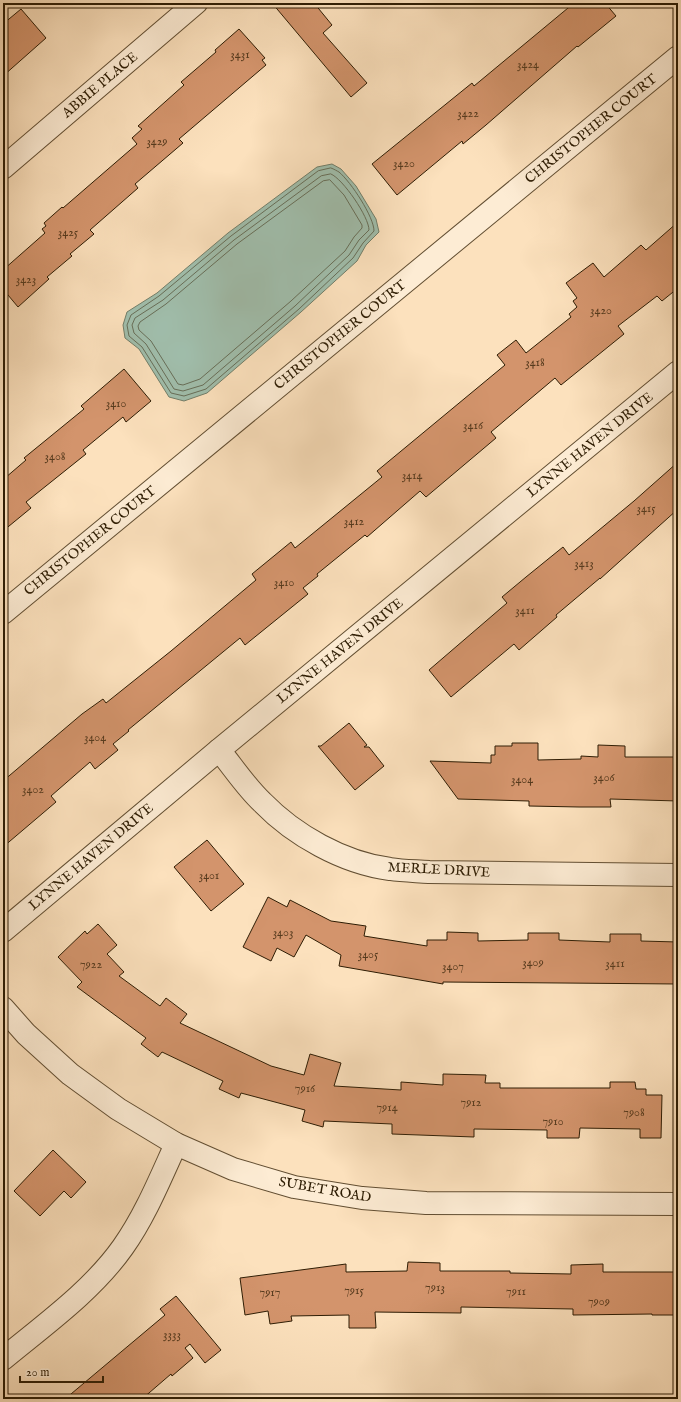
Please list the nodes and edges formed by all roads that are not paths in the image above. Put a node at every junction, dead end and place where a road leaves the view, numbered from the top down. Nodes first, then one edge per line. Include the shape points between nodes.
1 (196, 3) edge
2 (678, 57) edge
3 (3, 168) edge
4 (678, 372) edge
5 (3, 613) edge
6 (219, 750) junction
7 (678, 875) edge
8 (3, 931) edge
9 (3, 1008) edge
10 (176, 1144) junction
11 (678, 1204) edge
12 (3, 1360) edge

1 - 3 street, ABBIE PLACE
2 - 5 street, CHRISTOPHER COURT
4 - 6 street, LYNNE HAVEN DRIVE
6 - 7 street, MERLE DRIVE via 261,802 288,826 321,846 352,860 389,869 429,872
6 - 8 street, LYNNE HAVEN DRIVE
9 - 10 street, SUBET ROAD via 26,1034 70,1074 118,1109
10 - 11 street, SUBET ROAD via 233,1169 294,1187 362,1198 426,1203
10 - 12 street via 145,1210 123,1247 99,1277

